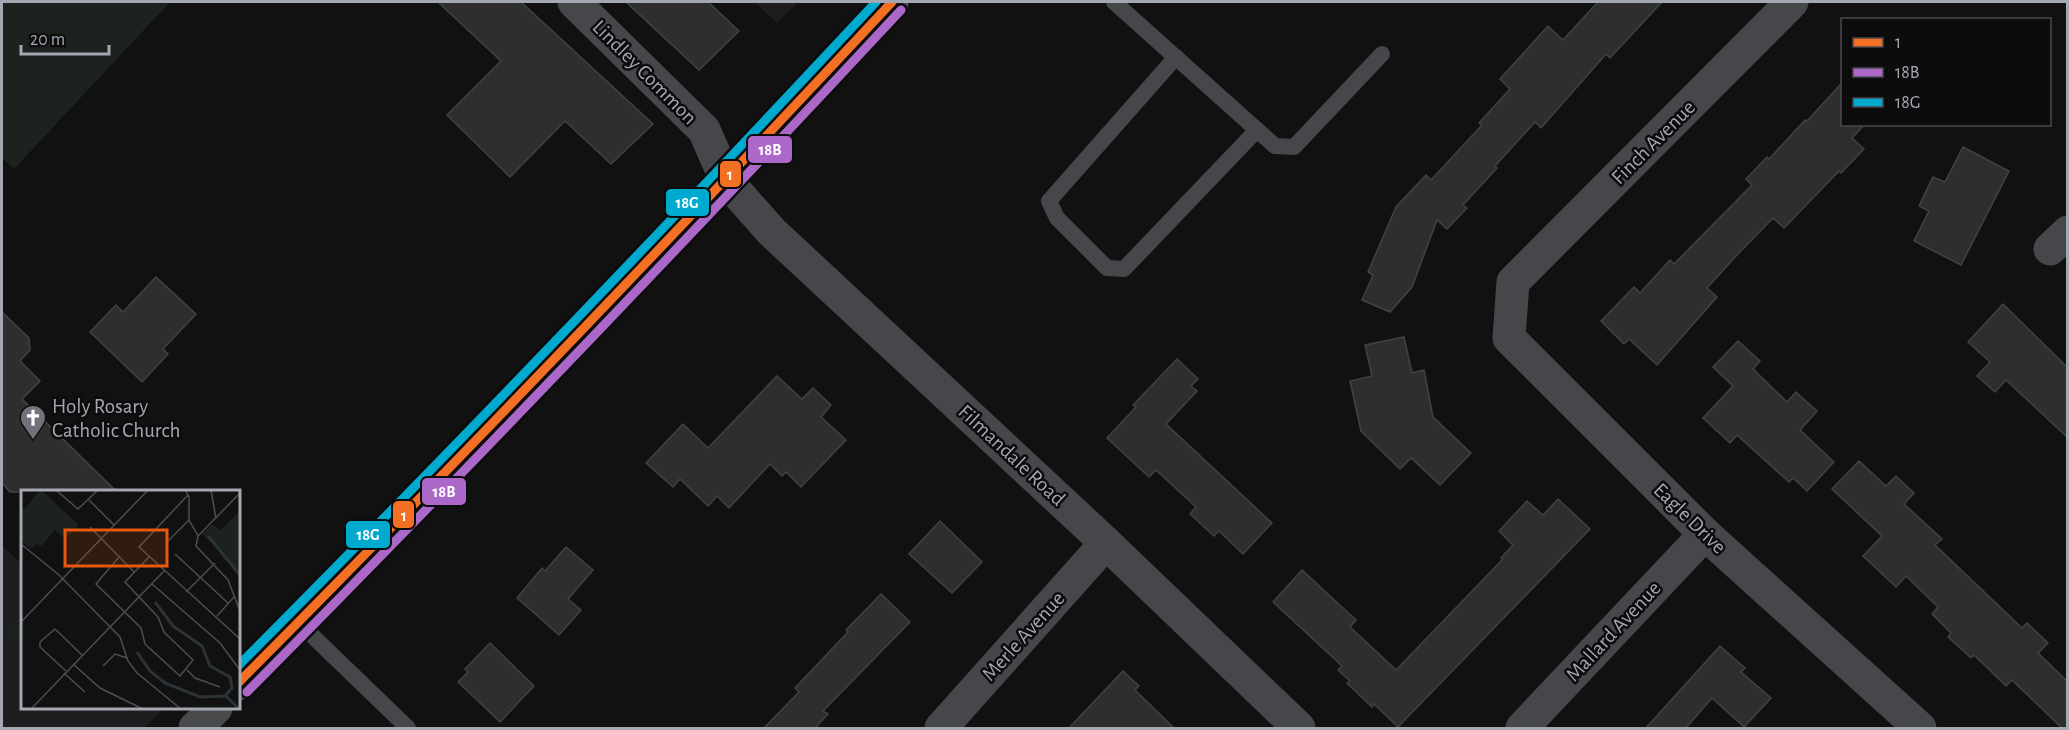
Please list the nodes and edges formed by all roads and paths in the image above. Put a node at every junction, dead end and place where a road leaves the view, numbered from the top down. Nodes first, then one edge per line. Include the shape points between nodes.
1 (574, 2) edge
2 (892, 2) edge
3 (1114, 2) edge
4 (1792, 2) edge
5 (1382, 54) dead end
6 (1176, 57) junction
7 (1257, 130) junction
8 (726, 180) junction
9 (1513, 282) joint
10 (1705, 534) junction
11 (1106, 543) junction
12 (298, 622) junction
13 (240, 682) edge
14 (215, 709) edge
15 (195, 729) edge
16 (408, 729) edge
17 (941, 729) edge
18 (1299, 729) edge
19 (1522, 729) edge
20 (1920, 729) edge

1 - 8 street, Lindley Common via 704,130
2 - 8 main road
3 - 6 lane
4 - 9 street, Finch Avenue
5 - 7 lane via 1294,147 1275,146
6 - 7 lane
6 - 7 lane via 1049,201 1057,218 1107,268 1124,269
8 - 11 street, Filmandale Road via 771,231
8 - 12 main road
9 - 10 street, Eagle Drive via 1509,338
10 - 19 street, Mallard Avenue
10 - 20 street, Eagle Drive
11 - 17 street, Merle Avenue
11 - 18 street, Filmandale Road
12 - 13 main road
12 - 16 lane
14 - 15 main road

